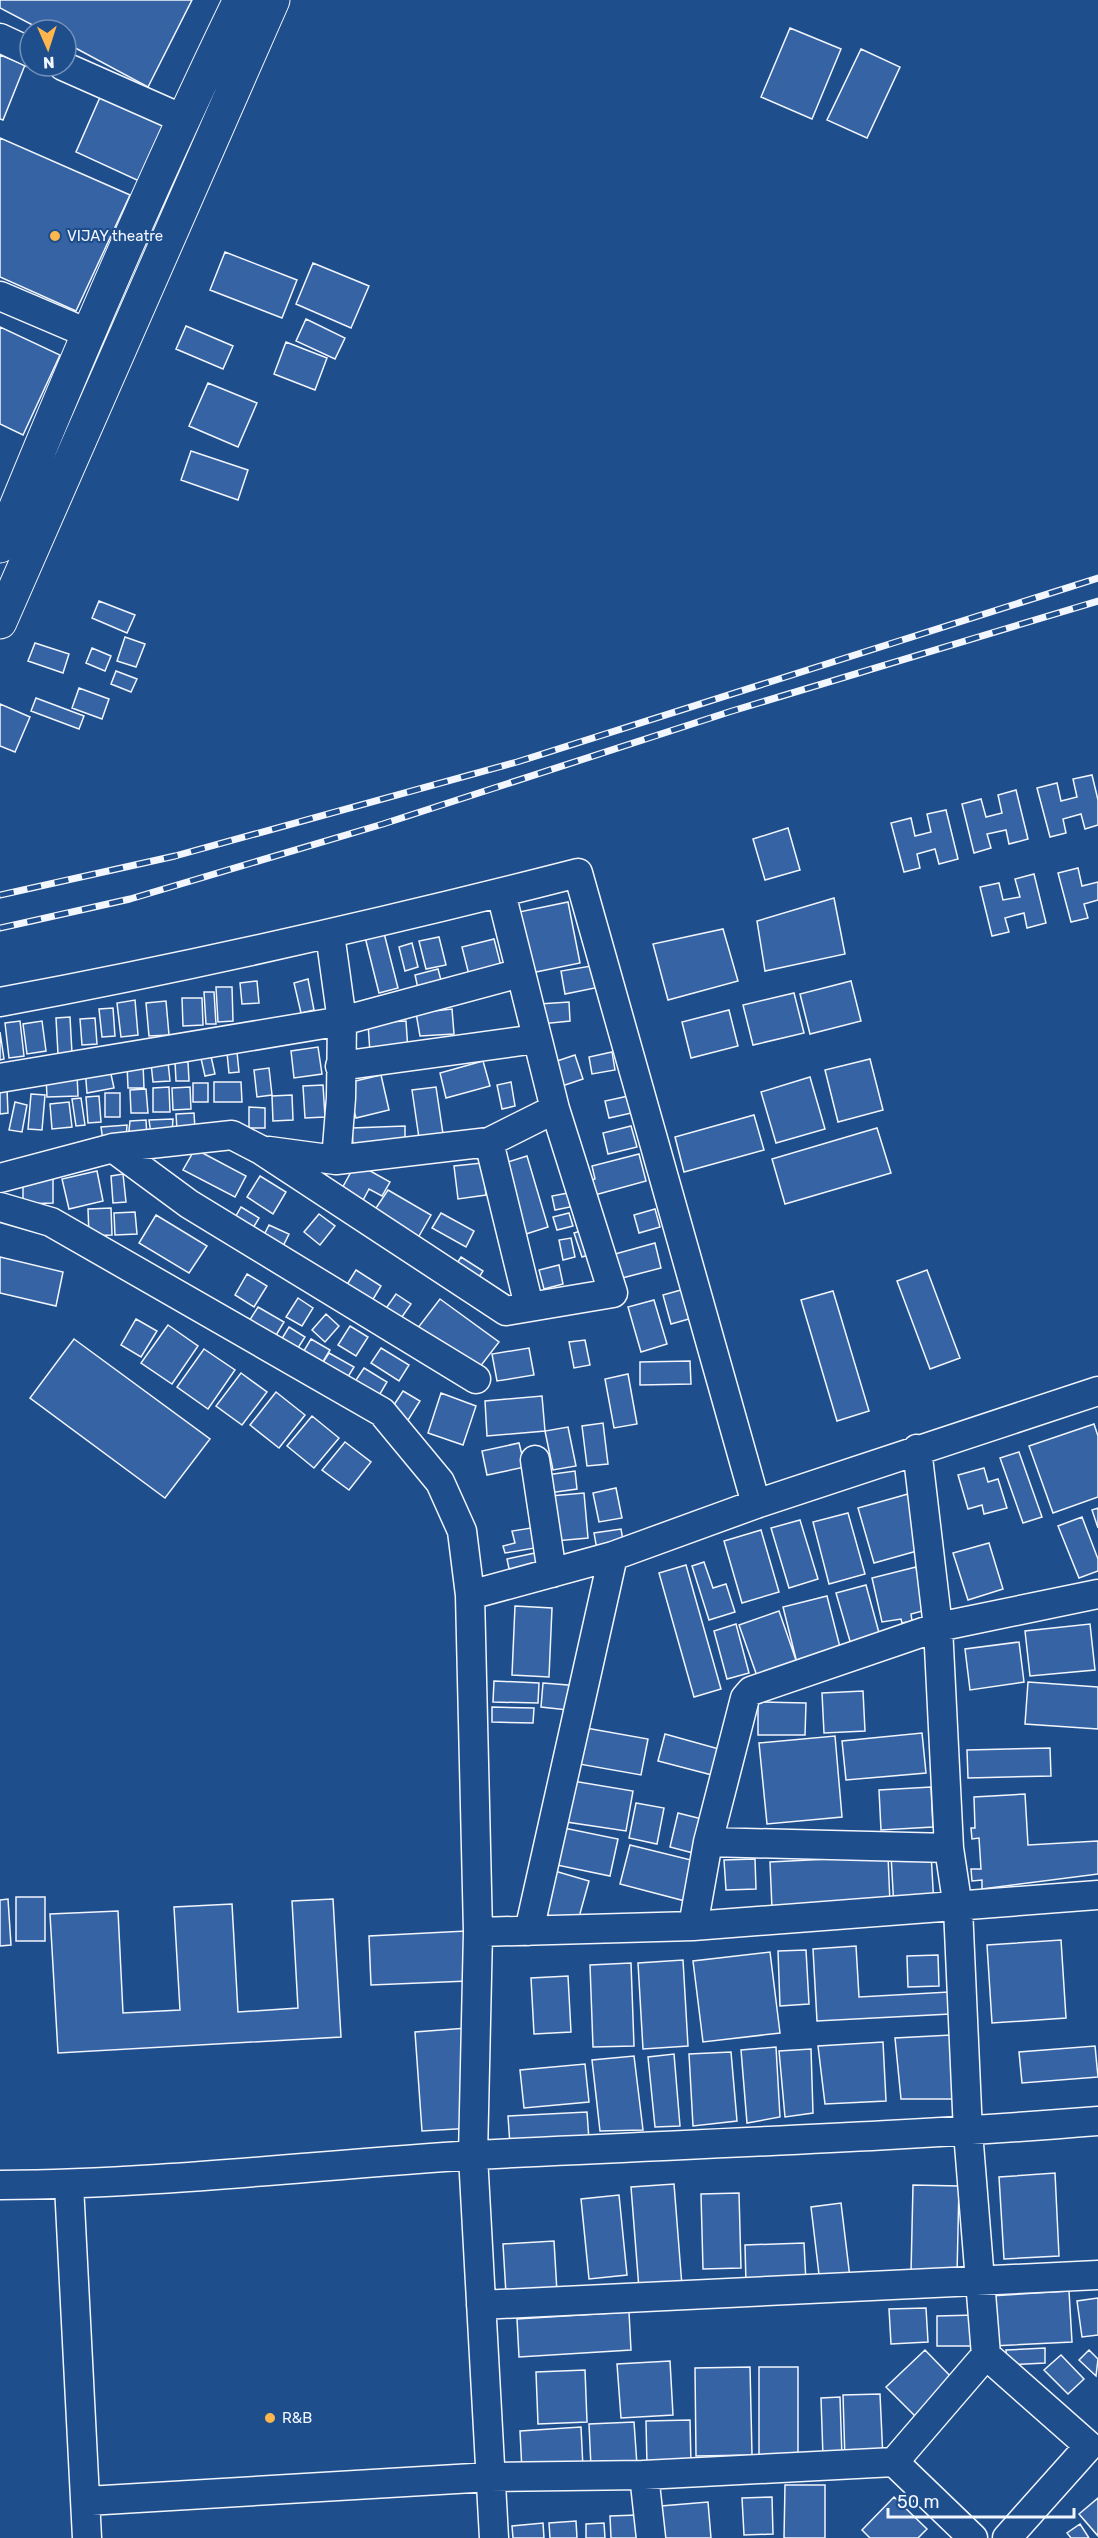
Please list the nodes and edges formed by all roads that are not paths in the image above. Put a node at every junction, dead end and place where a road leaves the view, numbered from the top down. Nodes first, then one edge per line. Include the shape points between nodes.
1 (240, 0) edge
2 (273, 0) edge
3 (0, 38) edge
4 (18, 46) edge
5 (78, 73) edge
6 (183, 119) junction
7 (0, 296) edge
8 (87, 333) junction
9 (0, 546) edge
10 (0, 622) edge
11 (501, 893) junction
12 (330, 934) junction
13 (520, 973) junction
14 (0, 1002) edge
15 (342, 1021) junction
16 (536, 1038) junction
17 (340, 1066) junction
18 (0, 1078) edge
19 (555, 1109) junction
20 (489, 1142) junction
21 (113, 1148) junction
22 (261, 1150) junction
23 (336, 1160) junction
24 (0, 1178) edge
25 (0, 1207) edge
26 (529, 1306) junction
27 (476, 1379) dead end
28 (1098, 1391) edge
29 (917, 1449) junction
30 (535, 1460) dead end
31 (756, 1504) junction
32 (614, 1556) junction
33 (552, 1573) junction
34 (470, 1594) junction
35 (1098, 1594) edge
36 (938, 1627) junction
37 (708, 1842) junction
38 (949, 1848) junction
39 (1098, 1895) edge
40 (958, 1908) junction
41 (693, 1926) junction
42 (529, 1931) junction
43 (478, 1932) junction
44 (1098, 2121) edge
45 (968, 2132) junction
46 (473, 2156) junction
47 (0, 2185) edge
48 (69, 2185) junction
49 (1098, 2275) edge
50 (981, 2280) junction
51 (481, 2305) junction
52 (986, 2355) junction
53 (1094, 2446) edge
54 (894, 2462) junction
55 (644, 2475) junction
56 (490, 2477) junction
57 (87, 2501) junction
58 (87, 2538) edge
59 (494, 2538) edge
60 (651, 2538) edge
61 (973, 2538) edge
62 (1007, 2538) edge

1 - 6 highway
2 - 10 highway
3 - 4 street
5 - 6 street
6 - 8 highway
7 - 8 street
8 - 9 highway
11 - 12 street
11 - 13 street
11 - 31 street via 578,873
12 - 14 street via 162,972
12 - 15 street
13 - 15 street
13 - 16 street
15 - 17 street
15 - 18 street
16 - 17 street
16 - 19 street
17 - 23 street
19 - 20 street
19 - 26 street via 613,1293
20 - 23 street
20 - 26 street
21 - 22 street via 232,1135
21 - 24 street
21 - 27 street via 189,1204
22 - 23 street
22 - 26 street via 506,1311
25 - 34 street via 51,1222 382,1412 440,1482 462,1531
28 - 29 street
29 - 31 street
29 - 36 street
30 - 33 street
31 - 32 street
32 - 33 street
32 - 42 street
33 - 34 street
34 - 43 street
35 - 36 street
36 - 37 street via 751,1691 745,1698
36 - 38 street
37 - 38 street
37 - 41 street
38 - 40 street
39 - 40 street
40 - 41 street
40 - 45 street
41 - 42 street
42 - 43 street
43 - 46 street
44 - 45 street
45 - 46 street
45 - 50 street
46 - 48 street
46 - 51 street
47 - 48 street
48 - 57 street
49 - 50 street
50 - 51 street
50 - 52 street
51 - 56 street
52 - 53 street
52 - 54 street
53 - 62 street
54 - 55 street
54 - 61 street
55 - 56 street
55 - 60 street
56 - 57 street
56 - 59 street
57 - 58 street

